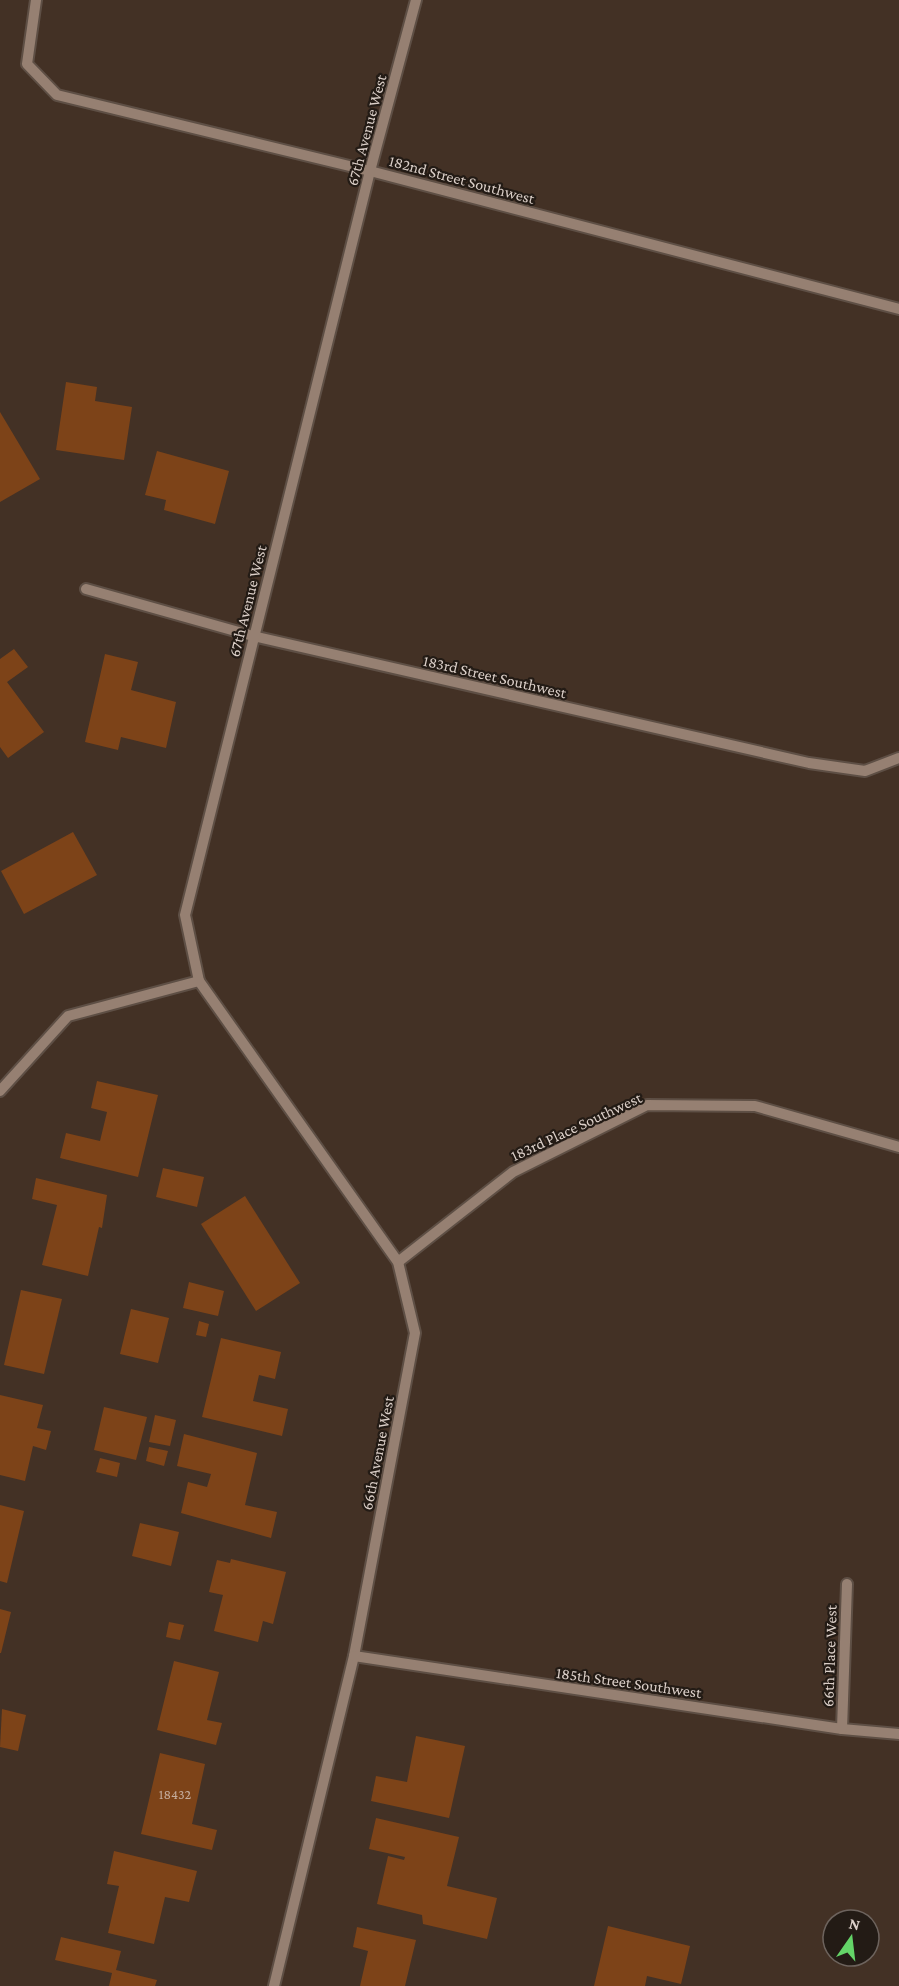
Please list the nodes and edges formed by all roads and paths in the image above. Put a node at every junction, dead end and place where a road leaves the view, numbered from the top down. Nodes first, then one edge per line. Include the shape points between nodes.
1 (36, 0) edge
2 (416, 0) edge
3 (370, 171) junction
4 (899, 309) edge
5 (86, 589) dead end
6 (253, 636) junction
7 (899, 758) edge
8 (199, 981) junction
9 (0, 1091) edge
10 (899, 1147) edge
11 (398, 1262) junction
12 (847, 1584) dead end
13 (354, 1656) junction
14 (842, 1729) junction
15 (899, 1734) edge
16 (274, 1986) edge

1 - 3 street, 182nd Street Southwest via 27,64 57,95
2 - 3 street, 67th Avenue West
3 - 4 street, 182nd Street Southwest
3 - 6 street, 67th Avenue West
5 - 6 street, 183rd Street Southwest
6 - 7 street, 183rd Street Southwest via 809,763 865,771
6 - 8 street, 67th Avenue West via 185,915
8 - 9 street via 68,1016
8 - 11 street, 66th Avenue West
10 - 11 street, 183rd Place Southwest via 755,1106 647,1106 513,1172
11 - 13 street, 66th Avenue West via 415,1333
12 - 14 street, 66th Place West
13 - 14 street, 185th Street Southwest
13 - 16 street, 66th Avenue West
14 - 15 street, 185th Street Southwest

